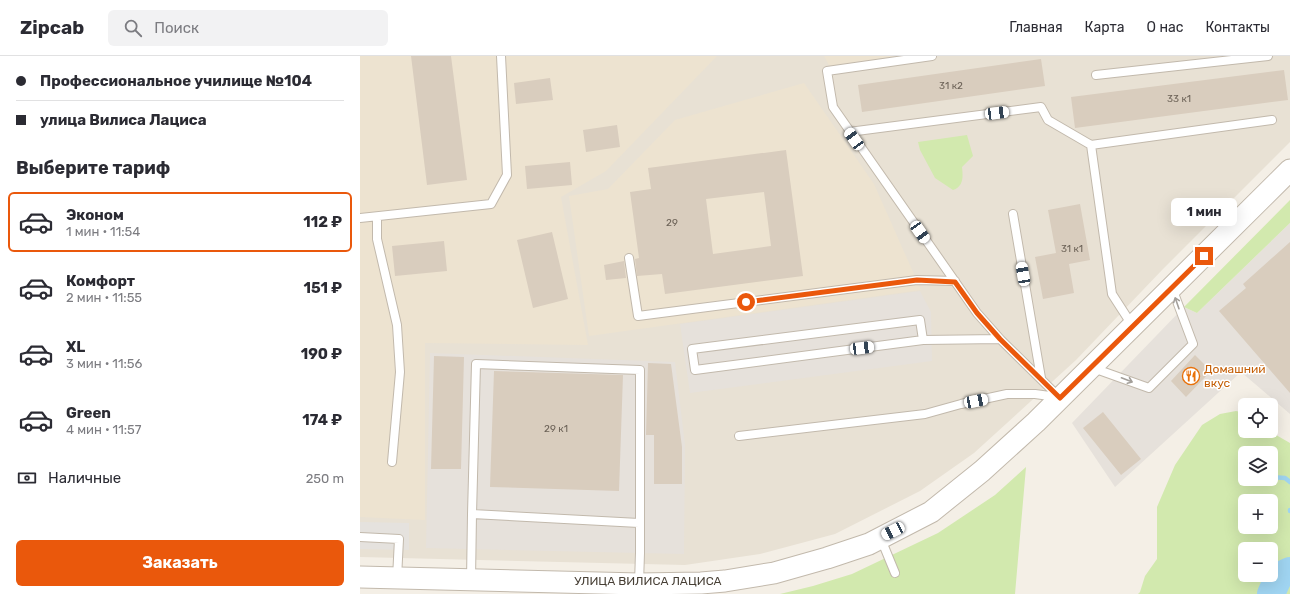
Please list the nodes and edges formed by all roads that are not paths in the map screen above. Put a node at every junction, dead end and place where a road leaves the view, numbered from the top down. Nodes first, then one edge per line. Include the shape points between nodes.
1 (500, 56) edge
2 (932, 56) edge
3 (1268, 56) edge
4 (892, 59) edge
5 (1096, 75) dead end
6 (1272, 120) dead end
7 (849, 132) junction
8 (1092, 145) junction
9 (1290, 170) edge
10 (1013, 214) dead end
11 (377, 217) junction
12 (360, 218) edge
13 (629, 258) dead end
14 (955, 282) junction
15 (1172, 288) junction
16 (1132, 326) junction
17 (1000, 339) junction
18 (923, 340) junction
19 (1090, 367) junction
20 (1041, 378) junction
21 (1060, 398) junction
22 (739, 436) dead end
23 (392, 462) dead end
24 (472, 514) junction
25 (639, 523) junction
26 (360, 537) edge
27 (880, 538) junction
28 (895, 573) dead end
29 (360, 577) edge
30 (397, 579) junction
31 (471, 580) junction
32 (639, 584) junction
33 (613, 588) edge

1 - 11 lane via 508,175 491,204
2 - 4 lane
3 - 5 lane
4 - 7 lane via 827,71 833,107
6 - 8 lane
7 - 8 lane via 1041,107 1048,120
7 - 14 lane
8 - 16 lane via 1112,294
9 - 15 street, УЛИЦА ВИЛИСА ЛАЦИСА
10 - 20 lane
11 - 12 lane
11 - 23 lane via 377,239 397,325 400,372
13 - 14 lane via 638,316 917,280
14 - 17 lane
15 - 16 street, УЛИЦА ВИЛИСА ЛАЦИСА
19 -> 15 lane via 1149,388 1193,344
16 - 19 street, УЛИЦА ВИЛИСА ЛАЦИСА
17 - 18 lane
17 - 20 lane
18 - 18 lane via 695,370 692,349 920,320
19 - 21 street, УЛИЦА ВИЛИСА ЛАЦИСА
20 - 21 lane
21 - 22 lane via 1035,394 1007,394 924,414
21 - 27 street, УЛИЦА ВИЛИСА ЛАЦИСА via 982,471 931,512
24 - 25 lane
24 - 25 lane via 476,364 640,370
24 - 31 lane
25 - 32 lane
26 - 30 lane via 398,539
27 - 28 lane
27 - 32 street, УЛИЦА ВИЛИСА ЛАЦИСА via 820,560 725,585
29 - 30 street, УЛИЦА ВИЛИСА ЛАЦИСА
30 - 31 street, УЛИЦА ВИЛИСА ЛАЦИСА
31 - 33 street, УЛИЦА ВИЛИСА ЛАЦИСА
32 - 33 street, УЛИЦА ВИЛИСА ЛАЦИСА

